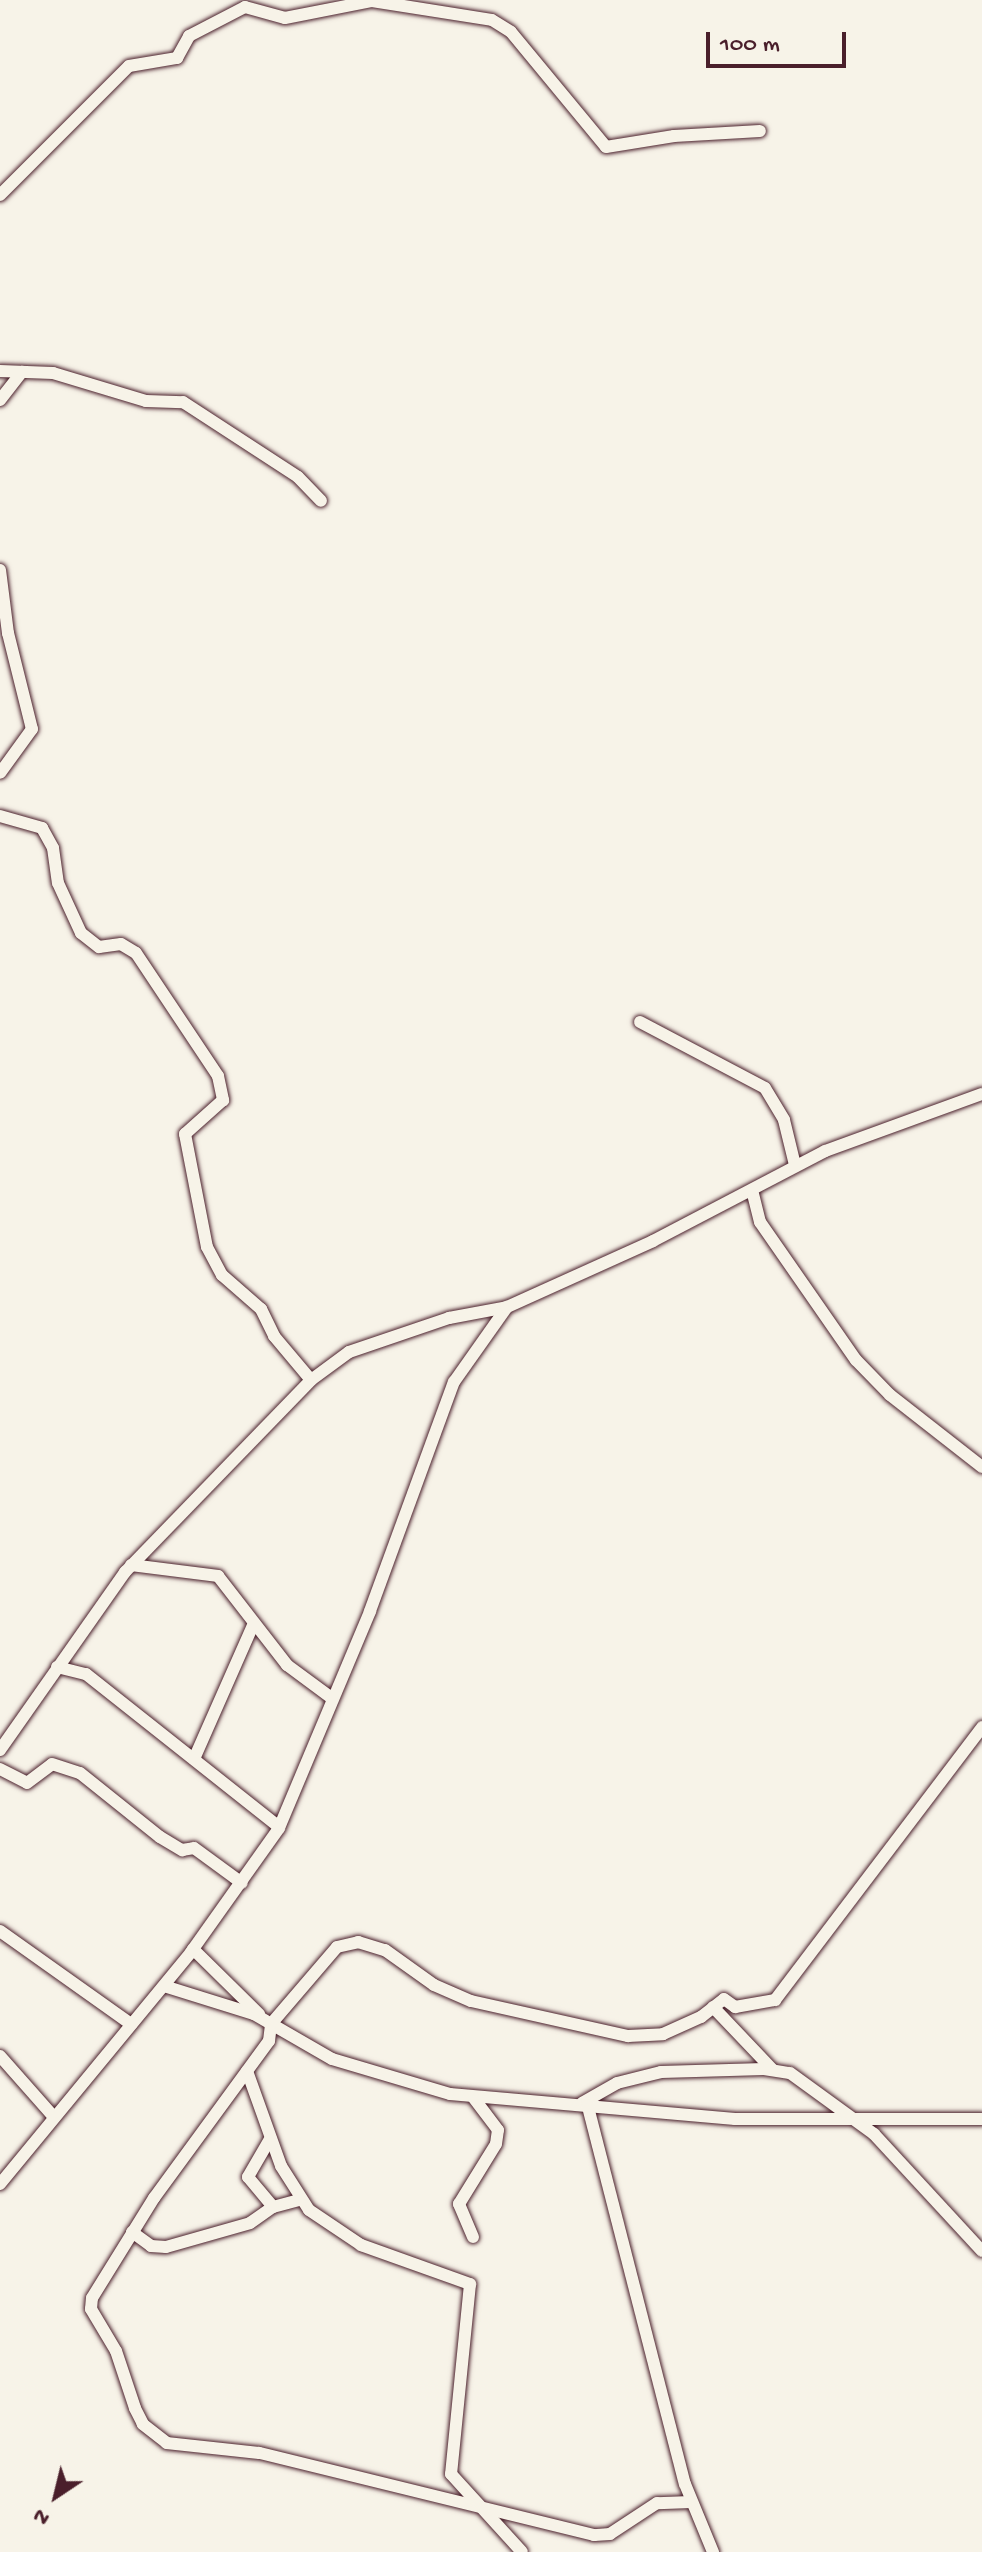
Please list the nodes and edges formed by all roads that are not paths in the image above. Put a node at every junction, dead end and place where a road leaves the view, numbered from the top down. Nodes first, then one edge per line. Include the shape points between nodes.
1 (760, 131) dead end
2 (0, 195) edge
3 (0, 371) edge
4 (22, 372) junction
5 (0, 400) edge
6 (321, 501) dead end
7 (0, 570) edge
8 (0, 773) edge
9 (0, 816) edge
10 (640, 1022) dead end
11 (982, 1094) edge
12 (795, 1165) junction
13 (752, 1190) junction
14 (507, 1307) junction
15 (311, 1380) junction
16 (982, 1467) edge
17 (131, 1565) junction
18 (253, 1625) junction
19 (57, 1667) junction
20 (333, 1699) junction
21 (982, 1727) edge
22 (0, 1750) edge
23 (194, 1759) junction
24 (0, 1769) edge
25 (279, 1827) junction
26 (242, 1883) junction
27 (0, 1931) edge
28 (193, 1949) junction
29 (164, 1986) junction
30 (713, 2007) junction
31 (267, 2021) junction
32 (131, 2024) junction
33 (0, 2056) edge
34 (772, 2069) junction
35 (247, 2071) junction
36 (473, 2097) junction
37 (584, 2103) junction
38 (54, 2117) junction
39 (982, 2119) edge
40 (856, 2121) junction
41 (270, 2139) junction
42 (0, 2184) edge
43 (300, 2200) junction
44 (273, 2207) junction
45 (132, 2232) junction
46 (473, 2237) dead end
47 (982, 2251) edge
48 (685, 2484) junction
49 (667, 2501) junction
50 (691, 2502) junction
51 (487, 2510) junction
52 (522, 2552) edge
53 (713, 2552) edge

1 - 2 street via 661,137 606,147 511,32 492,20 372,1 285,18 245,7 189,36 177,58 129,66
3 - 4 street
4 - 5 street
4 - 6 street via 53,373 146,401 183,402 298,477
7 - 8 street via 8,633 32,729
9 - 15 street via 42,828 53,848 58,883 81,933 99,947 121,944 136,953 221,1083 221,1104 185,1134 207,1247 222,1275 261,1309 274,1336
10 - 12 street via 765,1088 784,1120
11 - 12 street
12 - 13 street
13 - 14 street
13 - 16 street via 760,1222 856,1360 890,1395
14 - 15 street via 458,1315 369,1344
14 - 20 street via 454,1382
15 - 17 street
17 - 18 street via 218,1576
17 - 19 street
18 - 20 street via 287,1665
18 - 23 street
19 - 22 street
19 - 23 street via 86,1674
20 - 25 street
21 - 30 street via 779,1996 735,2007 724,1999
23 - 25 street
24 - 26 street via 27,1783 52,1764 80,1773 160,1837 182,1850 194,1848
25 - 26 street
26 - 28 street
27 - 32 street
28 - 29 street
28 - 31 street
29 - 31 street
29 - 32 street
30 - 31 street via 663,2034 628,2036 471,2001 434,1985 385,1950 358,1942 331,1951
30 - 34 street
31 - 35 street via 271,2037
31 - 36 street via 332,2059
32 - 38 street
33 - 38 street
34 - 37 street via 661,2072 617,2083
34 - 40 street via 814,2087
35 - 41 street
35 - 45 street
36 - 37 street
36 - 46 street via 498,2130 496,2144 459,2204
37 - 40 street via 735,2119
37 - 48 street
38 - 42 street
39 - 40 street
40 - 47 street
41 - 43 street
41 - 44 street via 248,2177
43 - 44 street
43 - 51 street via 361,2245 470,2284 451,2474
44 - 45 street via 250,2223 166,2247 151,2246
45 - 51 street via 91,2309 116,2351 139,2416 160,2440 259,2453
48 - 49 street
48 - 50 street
49 - 50 street
49 - 51 street via 603,2535
50 - 53 street
51 - 52 street

